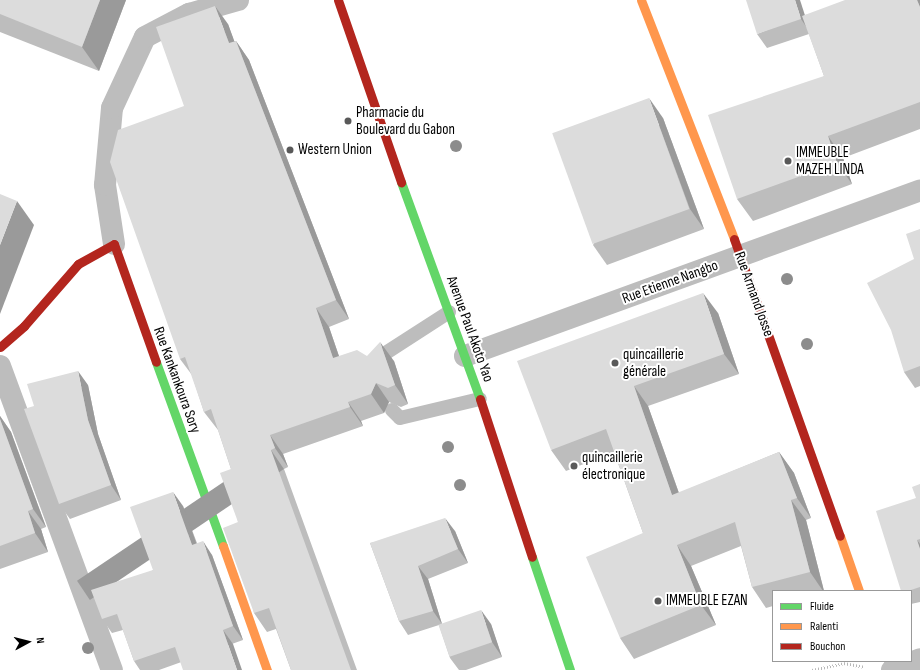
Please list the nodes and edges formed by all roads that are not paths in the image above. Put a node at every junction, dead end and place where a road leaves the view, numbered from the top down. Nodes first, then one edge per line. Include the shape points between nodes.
1 (238, 0) edge
2 (338, 0) edge
3 (641, 0) edge
4 (920, 190) edge
5 (114, 244) junction
6 (742, 256) junction
7 (449, 312) junction
8 (0, 347) edge
9 (466, 356) junction
10 (0, 366) edge
11 (378, 366) edge
12 (480, 399) junction
13 (392, 410) dead end
14 (859, 590) edge
15 (906, 662) edge
16 (883, 667) edge
17 (112, 670) edge
18 (267, 670) edge
19 (570, 670) edge

1 - 5 street via 189,14 144,37 112,108 105,185
2 - 7 street, Avenue Paul Akoto Yao via 345,28
3 - 6 street, Rue Armand Josse
4 - 6 street, Rue Etienne Nangbo
5 - 8 street via 78,264 24,326
5 - 18 street, Rue Kankankoura Sory
6 - 9 street, Rue Etienne Nangbo
6 - 14 street, Rue Armand Josse
7 - 9 street, Avenue Paul Akoto Yao
7 - 11 lane via 381,356
9 - 12 street, Avenue Paul Akoto Yao
10 - 17 street
12 - 13 lane via 400,418
12 - 19 street, Avenue Paul Akoto Yao
15 - 16 street

